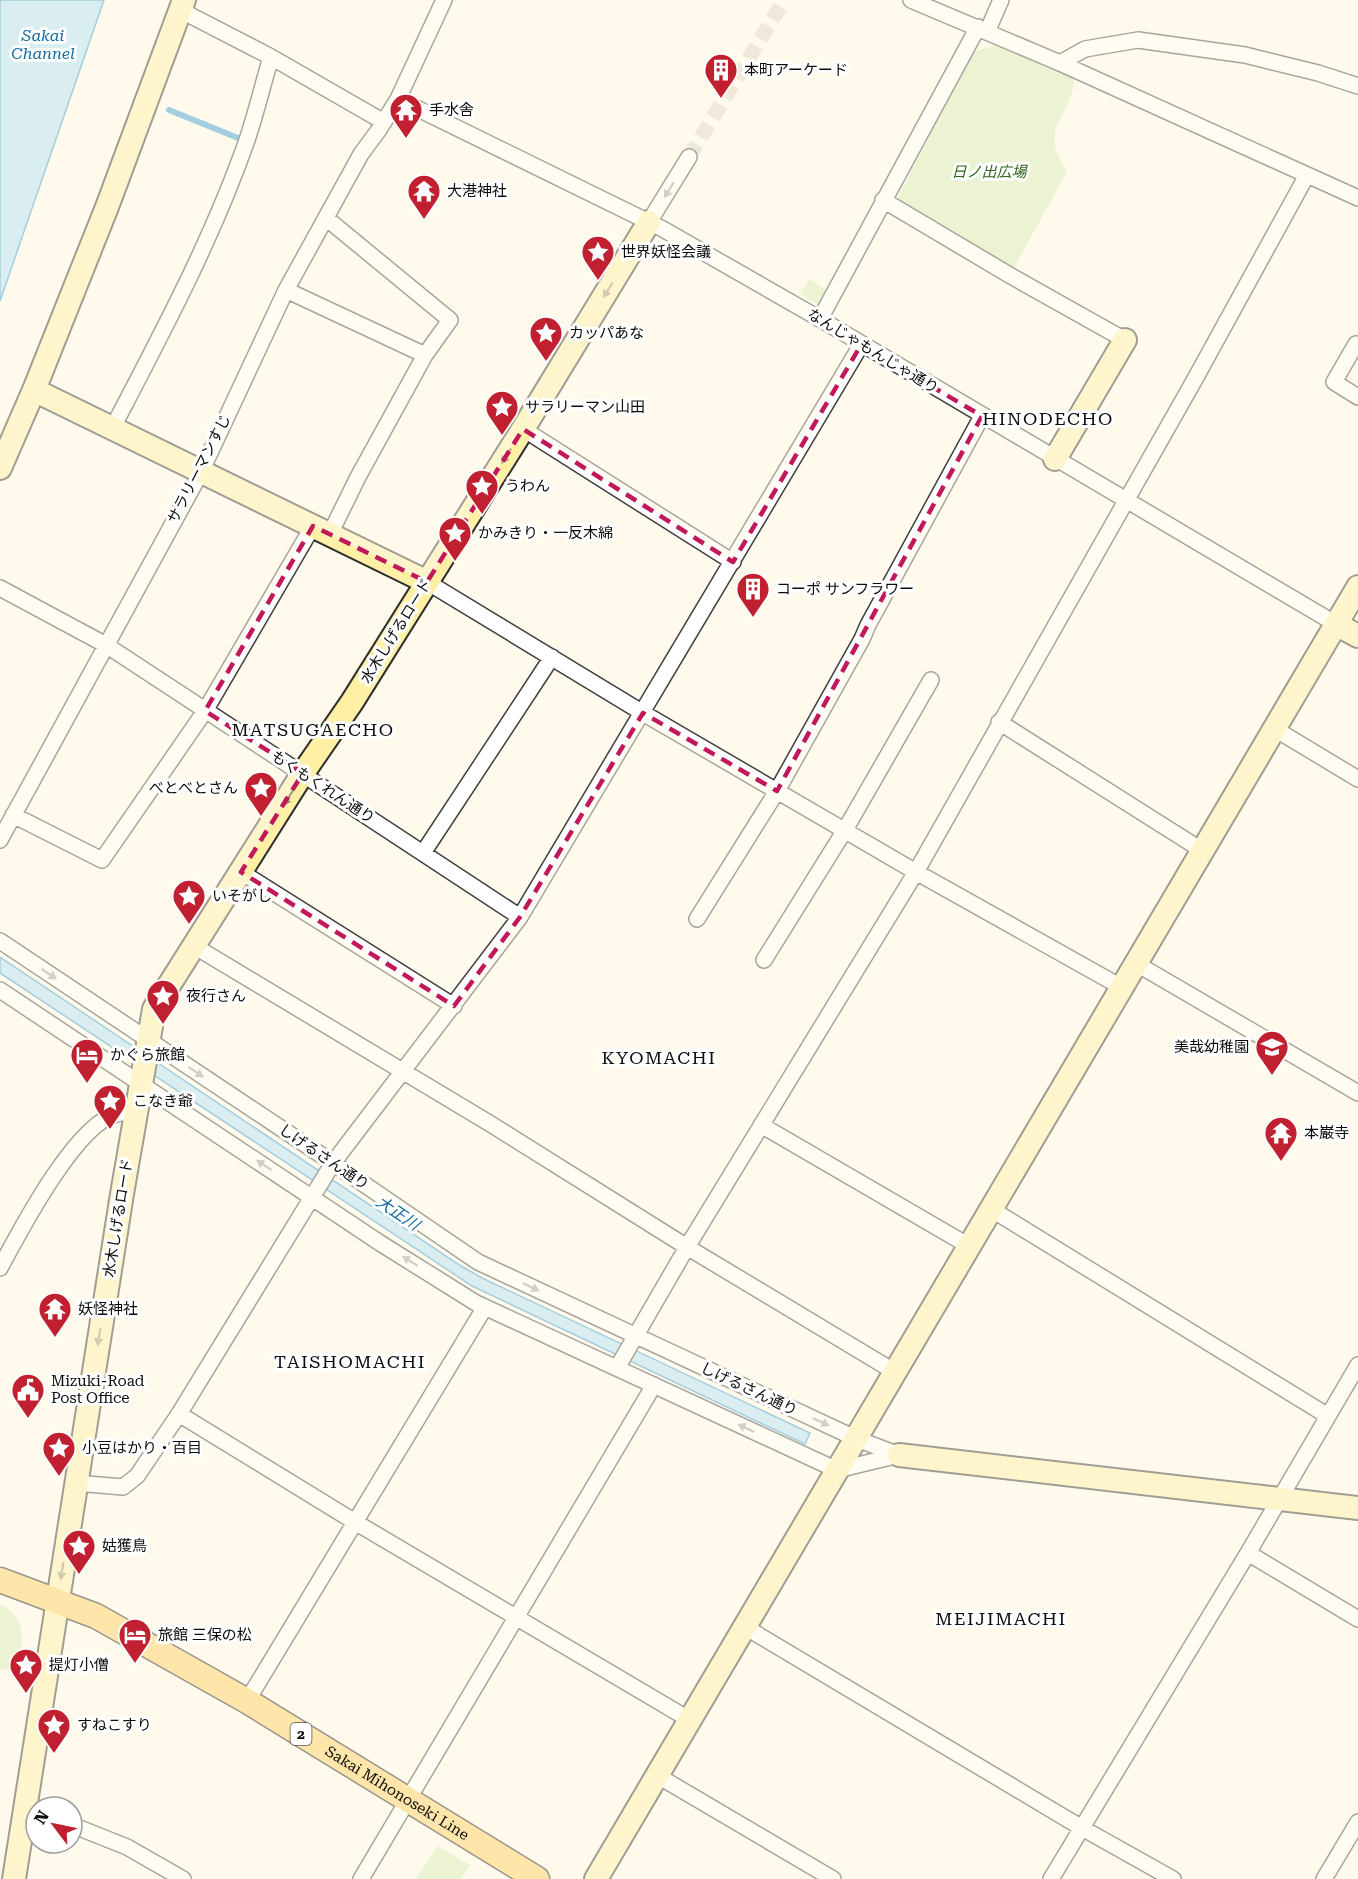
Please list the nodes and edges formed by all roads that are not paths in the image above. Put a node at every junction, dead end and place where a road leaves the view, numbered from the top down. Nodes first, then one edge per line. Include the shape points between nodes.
1 (444, 0) edge
2 (911, 0) edge
3 (1001, 0) edge
4 (182, 5) edge
5 (982, 29) junction
6 (270, 57) junction
7 (1060, 63) junction
8 (1358, 86) edge
9 (398, 99) junction
10 (384, 122) junction
11 (689, 157) tunnel mouth
12 (1307, 175) junction
13 (1358, 198) edge
14 (884, 200) junction
15 (326, 218) junction
16 (649, 222) junction
17 (286, 290) junction
18 (820, 320) junction
19 (1125, 340) joint
20 (1356, 344) dead end
21 (861, 345) junction
22 (425, 355) junction
23 (34, 390) junction
24 (1358, 397) edge
25 (982, 416) junction
26 (112, 429) junction
27 (524, 429) junction
28 (1055, 459) junction
29 (0, 468) edge
30 (201, 472) junction
31 (1126, 500) junction
32 (322, 530) junction
33 (733, 562) junction
34 (427, 582) junction
35 (1358, 587) edge
36 (0, 588) edge
37 (1336, 624) junction
38 (1358, 636) edge
39 (106, 645) junction
40 (552, 657) junction
41 (931, 680) dead end
42 (206, 711) junction
43 (643, 713) junction
44 (999, 722) junction
45 (1275, 729) junction
46 (303, 773) junction
47 (1358, 779) edge
48 (777, 791) junction
49 (14, 815) junction
50 (845, 830) junction
51 (0, 840) edge
52 (1203, 851) junction
53 (423, 853) junction
54 (241, 872) junction
55 (916, 872) junction
56 (520, 917) junction
57 (697, 919) dead end
58 (0, 941) edge
59 (194, 946) junction
60 (764, 960) dead end
61 (1137, 964) junction
62 (1123, 988) junction
63 (0, 990) edge
64 (454, 1006) junction
65 (147, 1039) junction
66 (403, 1072) junction
67 (140, 1084) junction
68 (1358, 1093) edge
69 (135, 1113) junction
70 (761, 1125) junction
71 (333, 1163) junction
72 (312, 1197) junction
73 (992, 1209) junction
74 (687, 1246) junction
75 (969, 1246) junction
76 (0, 1268) edge
77 (485, 1306) junction
78 (634, 1336) junction
79 (1358, 1365) edge
80 (617, 1368) junction
81 (895, 1372) junction
82 (654, 1385) junction
83 (179, 1414) junction
84 (1328, 1416) junction
85 (857, 1439) junction
86 (899, 1455) junction
87 (837, 1470) junction
88 (76, 1483) junction
89 (1279, 1499) junction
90 (1358, 1508) edge
91 (355, 1522) junction
92 (1248, 1552) junction
93 (0, 1580) edge
94 (58, 1602) junction
95 (517, 1618) junction
96 (1358, 1619) edge
97 (745, 1627) junction
98 (247, 1701) junction
99 (690, 1720) junction
100 (658, 1776) junction
101 (33, 1795) edge
102 (407, 1799) junction
103 (1358, 1822) edge
104 (1082, 1828) junction
105 (84, 1830) edge
106 (24, 1840) edge
107 (14, 1879) edge
108 (183, 1879) edge
109 (361, 1879) edge
110 (537, 1879) edge
111 (596, 1879) edge
112 (833, 1879) edge
113 (1051, 1879) edge
114 (1173, 1879) edge
115 (1324, 1879) edge

1 - 9 street, サラリーマンすじ
2 - 5 street
3 - 5 street
4 - 6 street
4 - 23 street
5 - 7 street
5 - 14 street
6 - 10 street
6 - 26 street via 247,139 218,212
7 - 8 street via 1085,49 1138,40 1245,54
7 - 12 street
9 - 10 street, サラリーマンすじ
9 - 16 street, なんじゃもんじゃ通り
10 - 15 street, サラリーマンすじ via 361,154
11 -> 16 street
12 - 13 street
12 - 31 street
14 - 18 street
14 - 19 street
15 - 17 street, サラリーマンすじ
15 - 22 street via 450,320
16 - 18 street, なんじゃもんじゃ通り
16 -> 27 street, 水木しげるロード
17 - 22 street
17 - 30 street, サラリーマンすじ
18 - 21 street, なんじゃもんじゃ通り
19 - 28 street
20 - 24 street via 1334,382
21 - 25 street, なんじゃもんじゃ通り
21 - 33 street
22 - 32 street via 358,477
23 - 26 street
23 - 29 street
25 - 28 street, なんじゃもんじゃ通り
25 - 48 street
26 - 30 street
27 - 33 street
27 -> 34 street, 水木しげるロード
28 - 31 street, なんじゃもんじゃ通り
30 - 32 street
30 - 39 street, サラリーマンすじ
31 - 37 street, なんじゃもんじゃ通り
31 - 44 street
32 - 34 street
32 - 42 street
33 - 43 street
34 - 40 street
34 - 46 street, 水木しげるロード
35 - 37 street
36 - 39 street, もくもくれん通り
37 - 38 street
37 - 45 street
39 - 42 street, もくもくれん通り
39 - 49 street, サラリーマンすじ
40 - 43 street
40 - 53 street
41 - 50 street
42 - 46 street, もくもくれん通り
42 - 49 street via 102,860
43 - 48 street
43 - 56 street
44 - 52 street
44 - 55 street
45 - 47 street
45 - 52 street
46 - 53 street, もくもくれん通り
46 -> 54 street, 水木しげるロード
48 - 50 street
48 - 57 street
49 - 51 street, サラリーマンすじ
50 - 55 street
50 - 60 street
52 - 61 street
53 - 56 street, もくもくれん通り
54 - 59 street, 水木しげるロード
54 - 64 street
55 - 62 street
55 - 70 street
56 - 64 street
58 -> 65 street, しげるさん通り
59 - 65 street, 水木しげるロード via 154,1009
59 - 66 street
61 - 62 street
61 - 68 street
62 - 73 street
63 - 67 street
64 - 66 street
65 - 67 street, 水木しげるロード
65 -> 71 street, しげるさん通り
66 - 71 street
66 - 74 street
67 - 69 street, 水木しげるロード
72 -> 67 street
69 - 76 street via 116,1114 96,1125 53,1176
69 -> 88 street, 水木しげるロード
70 - 74 street
70 - 75 street
71 - 72 street
71 -> 78 street, しげるさん通り via 478,1262
77 -> 72 street
72 - 83 street
73 - 75 street
73 - 84 street
74 - 78 street
74 - 81 street
75 - 81 street
77 - 80 street
77 - 91 street
78 - 80 street
78 -> 85 street, しげるさん通り
79 - 84 street
80 - 82 street
81 - 85 street
87 -> 82 street
82 - 95 street
83 - 88 street via 137,1476 123,1487
83 - 91 street
84 - 89 street
85 - 86 street, しげるさん通り
85 - 87 street
86 - 87 street
86 - 89 street
87 - 97 street
88 -> 94 street, 水木しげるロード
89 - 90 street
89 - 92 street
91 - 95 street
91 - 98 street
92 - 96 street
92 - 104 street
93 - 94 main road, Sakai Mihonoseki Line / 2
94 - 98 main road, Sakai Mihonoseki Line / 2 via 96,1616
94 - 101 street, 水木しげるロード
95 - 99 street
95 - 102 street
97 - 99 street
97 - 104 street
98 - 102 main road, Sakai Mihonoseki Line / 2
99 - 100 street
100 - 111 street
100 - 112 street
102 - 109 street
102 - 110 main road, Sakai Mihonoseki Line / 2
103 - 115 street
104 - 113 street
104 - 114 street
105 - 108 street via 127,1847
106 - 107 street, 水木しげるロード

